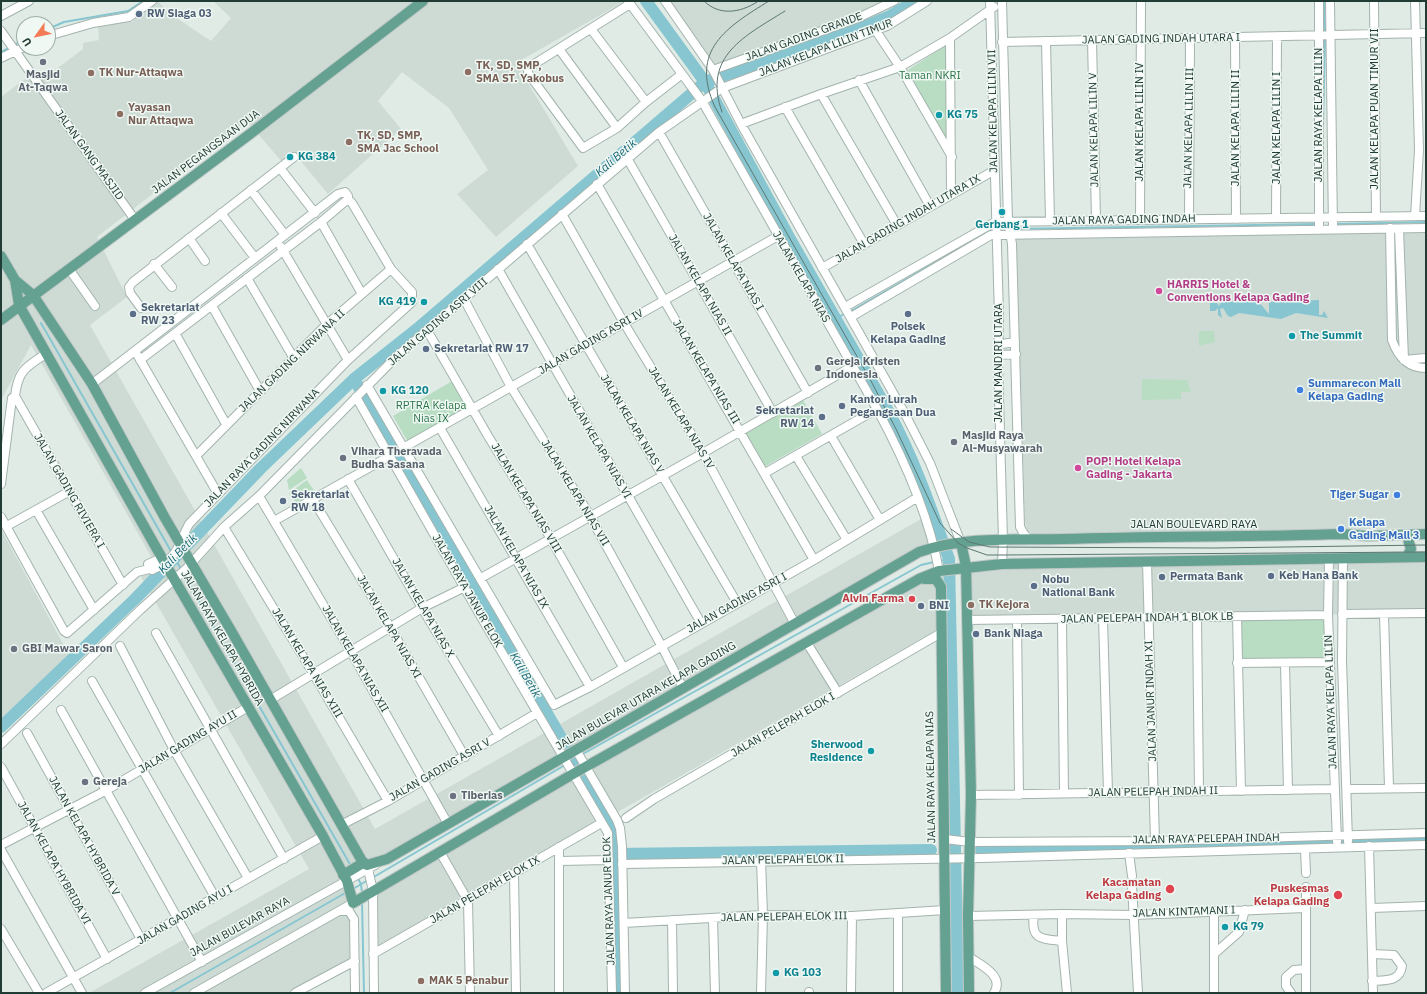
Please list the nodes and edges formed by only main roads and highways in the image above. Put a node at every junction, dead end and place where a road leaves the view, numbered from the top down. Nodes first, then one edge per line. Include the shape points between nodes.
1 (423, 1) edge
2 (1, 256) edge
3 (15, 280) junction
4 (33, 295) junction
5 (19, 305) junction
6 (40, 307) junction
7 (10, 312) junction
8 (27, 317) junction
9 (1, 320) edge
10 (32, 327) junction
11 (1416, 535) edge
12 (961, 542) junction
13 (172, 556) junction
14 (1411, 556) junction
15 (1426, 557) edge
16 (963, 567) junction
17 (919, 579) junction
18 (356, 874) junction
19 (946, 993) edge
20 (969, 993) edge

1 - 4 main road, JALAN PEGANGSAAN DUA via 257,129
2 - 3 main road, JALAN RAYA KELAPA HYBRIDA
3 - 4 main road, JALAN RAYA KELAPA HYBRIDA
3 - 5 main road, JALAN RAYA KELAPA HYBRIDA
4 - 5 main road, JALAN PEGANGSAAN DUA
4 - 6 main road, JALAN RAYA KELAPA HYBRIDA
5 - 7 main road, JALAN PEGANGSAAN DUA
5 - 8 main road, JALAN RAYA KELAPA HYBRIDA
6 - 8 main road via 32,309
6 - 13 main road, JALAN RAYA KELAPA HYBRIDA via 92,384
7 - 9 main road, JALAN PEGANGSAAN DUA
7 - 10 main road via 20,316
8 - 10 main road, JALAN RAYA KELAPA HYBRIDA
10 - 13 main road, JALAN RAYA KELAPA HYBRIDA
11 - 12 main road, JALAN BOULEVARD RAYA via 1145,536
11 - 14 main road
12 - 16 main road
12 - 18 main road, JALAN BULEVAR UTARA KELAPA GADING via 919,552 570,755
13 - 18 main road, JALAN RAYA KELAPA HYBRIDA via 176,576 248,707 323,836
13 - 18 main road, JALAN RAYA KELAPA HYBRIDA via 189,563 270,700 342,825
14 - 15 main road
14 - 16 main road via 1002,564
16 - 17 main road via 941,568
16 - 20 main road via 967,620 971,795 969,842 972,857 968,916
17 - 18 main road, JALAN RAYA KELAPA HYBRIDA via 573,773 354,901
17 - 19 main road, JALAN RAYA KELAPA NIAS via 936,579 940,583

